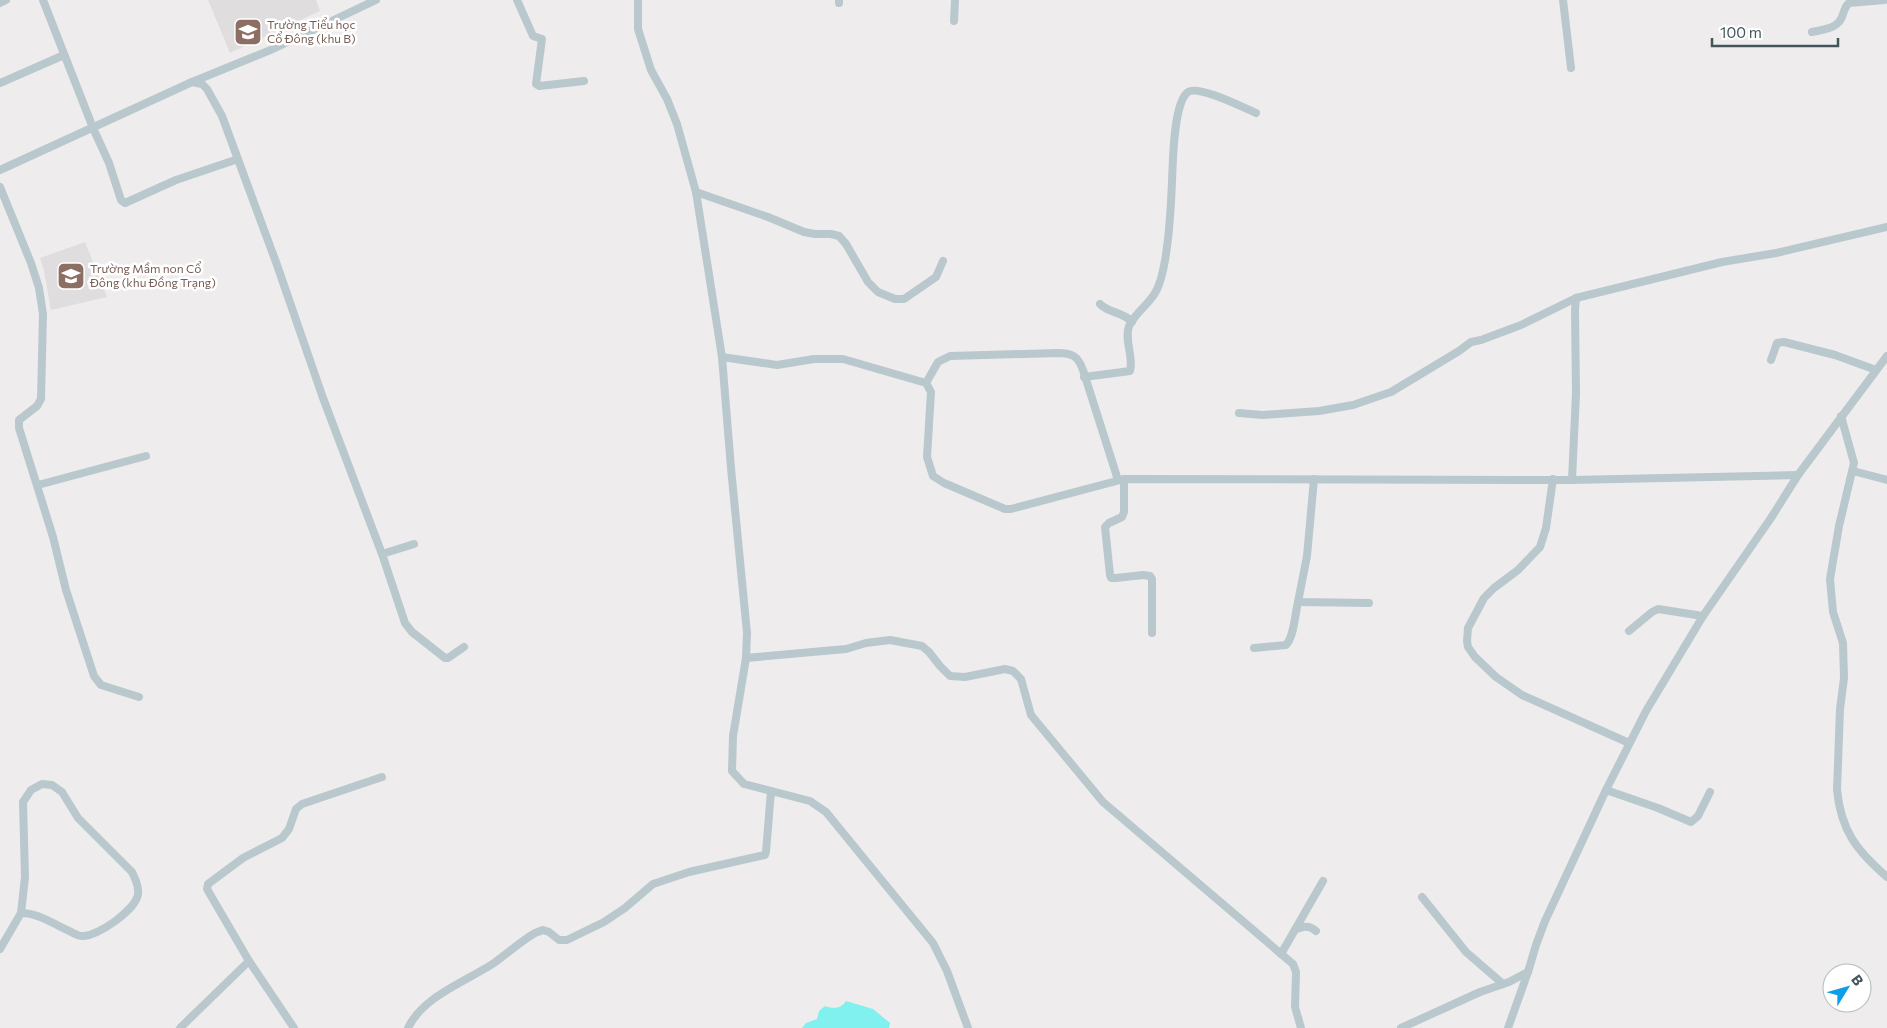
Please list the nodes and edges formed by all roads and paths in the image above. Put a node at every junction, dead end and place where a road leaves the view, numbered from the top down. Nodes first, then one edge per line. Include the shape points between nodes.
1 (6, 0) edge
2 (43, 0) edge
3 (376, 0) edge
4 (517, 0) edge
5 (638, 0) edge
6 (955, 0) edge
7 (1563, 0) edge
8 (1885, 0) edge
9 (0, 3) edge
10 (954, 22) dead end
11 (1812, 32) dead end
12 (64, 55) junction
13 (1571, 68) dead end
14 (584, 81) dead end
15 (192, 82) junction
16 (0, 83) edge
17 (1256, 113) dead end
18 (93, 128) junction
19 (238, 159) junction
20 (0, 170) edge
21 (0, 187) edge
22 (696, 192) junction
23 (1887, 227) edge
24 (943, 262) dead end
25 (1576, 298) junction
26 (1100, 304) dead end
27 (1132, 322) junction
28 (1887, 356) edge
29 (722, 357) junction
30 (1771, 360) dead end
31 (1876, 370) junction
32 (1084, 377) junction
33 (926, 383) junction
34 (1239, 413) dead end
35 (1841, 416) junction
36 (146, 456) dead end
37 (1853, 471) junction
38 (1798, 475) junction
39 (1314, 479) junction
40 (1121, 480) junction
41 (1553, 480) junction
42 (1572, 480) junction
43 (1887, 480) edge
44 (38, 485) junction
45 (414, 544) dead end
46 (382, 554) junction
47 (1298, 602) junction
48 (1369, 603) dead end
49 (1702, 616) junction
50 (1629, 631) dead end
51 (1152, 633) dead end
52 (464, 647) dead end
53 (1254, 648) dead end
54 (746, 658) junction
55 (139, 697) dead end
56 (1629, 743) junction
57 (382, 777) dead end
58 (1606, 790) junction
59 (771, 791) junction
60 (1710, 792) dead end
61 (1887, 877) edge
62 (1324, 881) dead end
63 (1422, 897) dead end
64 (21, 913) junction
65 (1295, 930) junction
66 (1316, 931) dead end
67 (0, 949) edge
68 (1281, 954) junction
69 (249, 961) junction
70 (1528, 972) junction
71 (1503, 984) junction
72 (1406, 1027) edge
73 (180, 1028) edge
74 (294, 1028) edge
75 (408, 1028) edge
76 (968, 1028) edge
77 (1301, 1028) edge
78 (1508, 1028) edge

1 - 9 street
2 - 12 street
3 - 15 street
4 - 14 street via 533,36 542,39 536,84
5 - 22 street via 640,36 651,70 677,124
6 - 10 street
7 - 13 street
8 - 11 street via 1849,3 1837,25
12 - 16 street
12 - 18 street
15 - 18 street
15 - 19 street via 202,84 207,90 222,116
17 - 27 street via 1197,91 1186,95 1178,115 1162,275 1155,294
18 - 19 street via 121,200 125,203 176,180
18 - 20 street
19 - 46 street
21 - 44 street via 31,263 43,314 40,399 37,406 18,423
22 - 24 street via 804,232 839,236 868,282 878,292 895,299 904,298 936,276
22 - 29 street
23 - 25 street via 1696,268
25 - 34 street via 1521,325 1471,342 1391,392 1353,405 1263,415
25 - 42 street
26 - 27 street
27 - 32 street via 1128,328 1130,371
28 - 31 street
29 - 33 street via 778,365 814,359 843,359
29 - 54 street via 747,633
30 - 31 street via 1777,343 1784,342
31 - 35 street
32 - 33 street via 1076,357 1068,353 950,356 938,362
32 - 40 street
33 - 40 street via 931,392 927,457 933,476 944,483 1000,508 1011,509
35 - 37 street via 1854,463
35 - 38 street
36 - 44 street
37 - 43 street
37 - 61 street via 1830,579 1833,612 1843,643 1844,660 1838,802 1849,835 1867,860
38 - 42 street
38 - 49 street
39 - 40 street
39 - 41 street
39 - 47 street via 1307,556
40 - 51 street via 1124,512 1122,517 1105,527 1110,575 1111,578 1150,576
41 - 42 street
41 - 56 street via 1540,547 1484,598 1468,628 1468,647 1496,677 1522,695
44 - 55 street via 66,590 94,676 101,685
45 - 46 street
46 - 52 street via 412,632 445,658
47 - 48 street
47 - 53 street via 1289,642
49 - 50 street via 1658,609
49 - 56 street
54 - 59 street via 733,736 732,770 744,784
54 - 68 street via 846,649 890,640 922,646 950,676 965,677 1005,669 1014,671 1021,679 1031,715 1103,802
56 - 58 street
57 - 69 street via 302,804 296,809 282,838 243,858 208,884
58 - 60 street via 1691,822 1698,816
58 - 70 street via 1545,921
59 - 75 street via 765,855 689,872 653,884 604,922 567,940 559,940 543,930 535,933 434,1000
59 - 76 street via 810,801 834,821 933,943
62 - 65 street
63 - 71 street via 1466,952
64 - 64 street via 25,877 23,802 31,790 42,784 52,785 62,792 78,818 132,872 138,894 129,911 104,928 81,936 31,913
64 - 67 street
65 - 66 street via 1303,926
65 - 68 street
68 - 77 street via 1295,967 1295,1006
69 - 73 street
69 - 74 street
70 - 71 street
70 - 78 street
71 - 72 street

